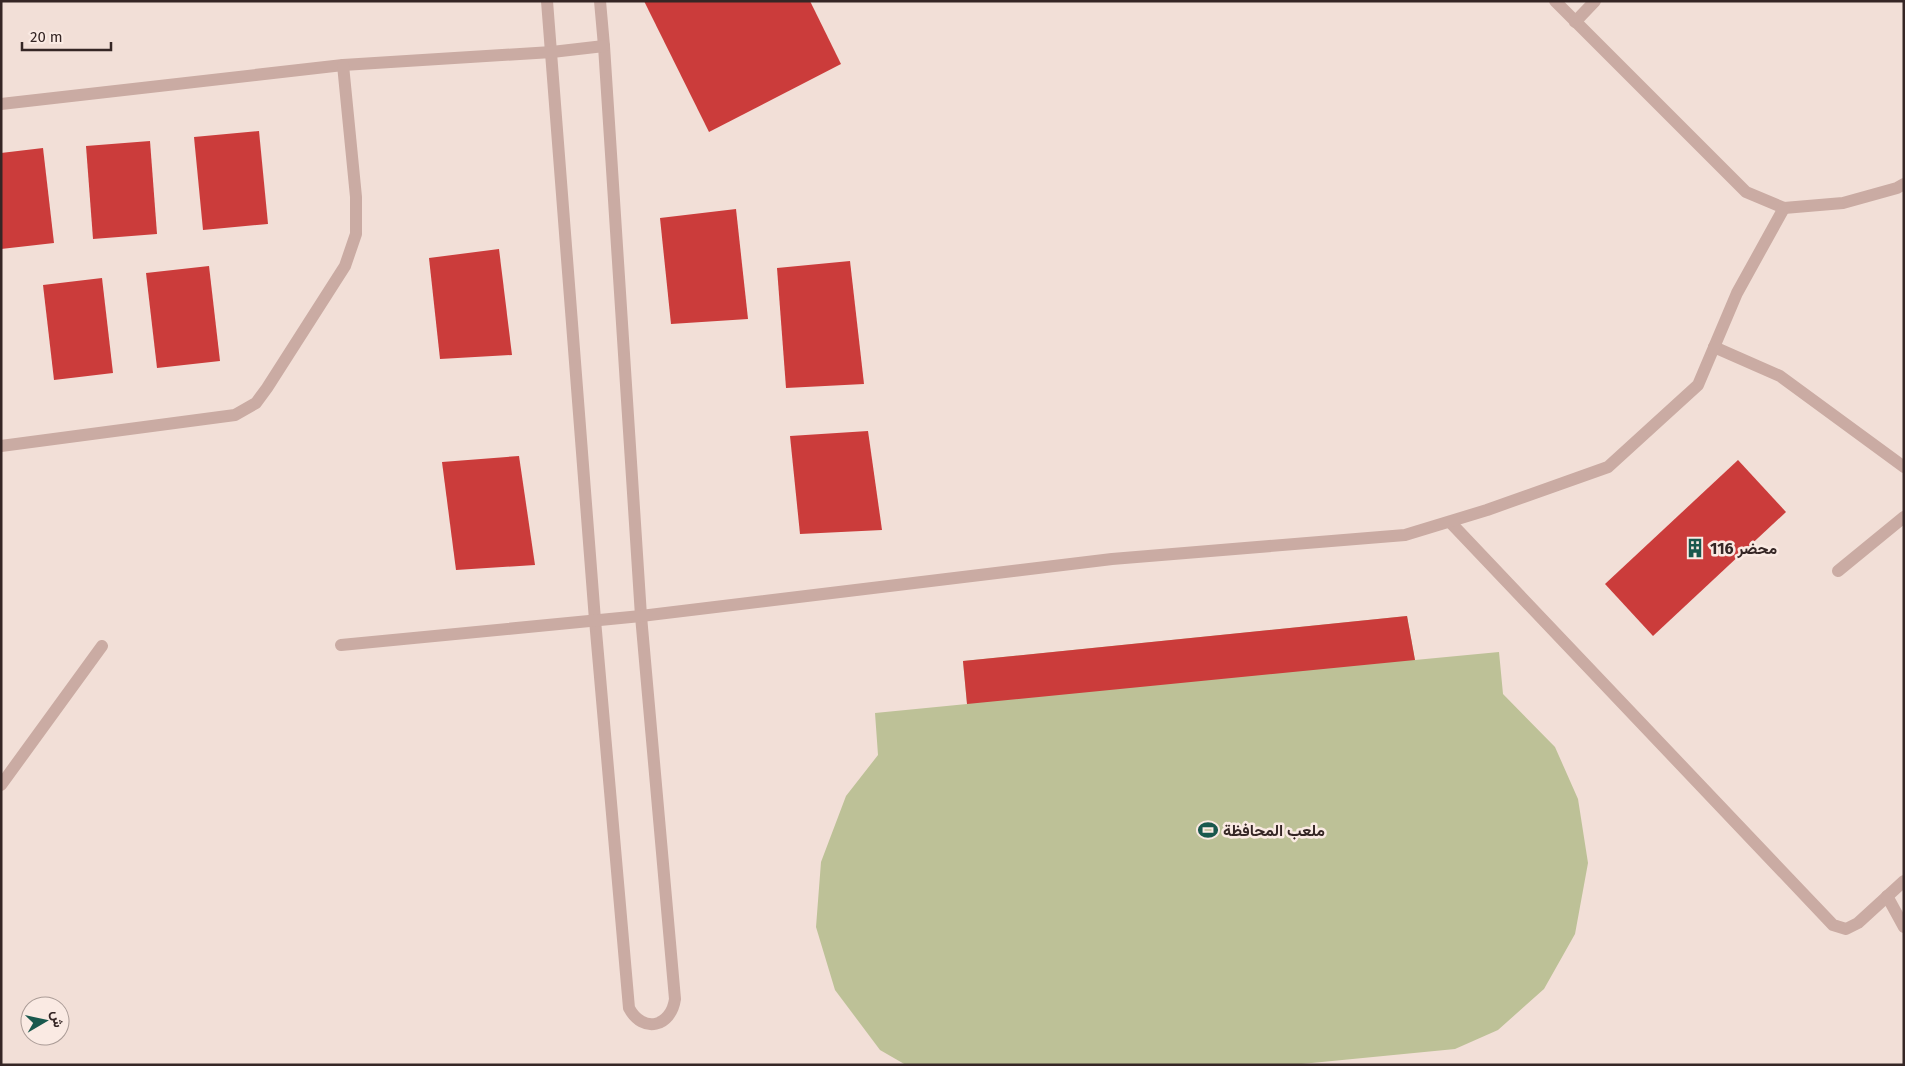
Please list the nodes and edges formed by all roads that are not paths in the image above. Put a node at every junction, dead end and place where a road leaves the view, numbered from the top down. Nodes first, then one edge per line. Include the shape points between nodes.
1 (547, 1) edge
2 (600, 1) edge
3 (1555, 1) edge
4 (1595, 1) edge
5 (1575, 22) junction
6 (604, 46) junction
7 (552, 52) junction
8 (343, 65) junction
9 (1, 104) edge
10 (1904, 184) edge
11 (1784, 208) junction
12 (1714, 347) junction
13 (1, 446) edge
14 (1904, 467) edge
15 (1904, 517) edge
16 (1450, 522) junction
17 (1838, 571) dead end
18 (641, 616) junction
19 (595, 620) junction
20 (342, 645) dead end
21 (102, 646) dead end
22 (1, 785) edge
23 (1904, 881) edge
24 (1887, 896) junction
25 (1904, 927) edge

1 - 7 street
2 - 6 street
3 - 5 street
4 - 5 street
5 - 11 street via 1746,192
6 - 7 street
6 - 18 street
7 - 8 street
7 - 19 street
8 - 9 street
8 - 13 street via 356,197 356,234 345,266 256,403 235,415
10 - 11 street via 1843,203
11 - 12 street via 1736,293
12 - 14 street via 1780,376
12 - 16 street via 1698,385 1608,468
15 - 17 street
16 - 18 street via 1405,535 1112,559
16 - 24 street via 1832,925 1846,929 1858,923
18 - 19 street
18 - 19 street via 675,999 669,1017 661,1023 652,1024 642,1022 630,1008
19 - 20 street
21 - 22 street
23 - 24 street
24 - 25 street

